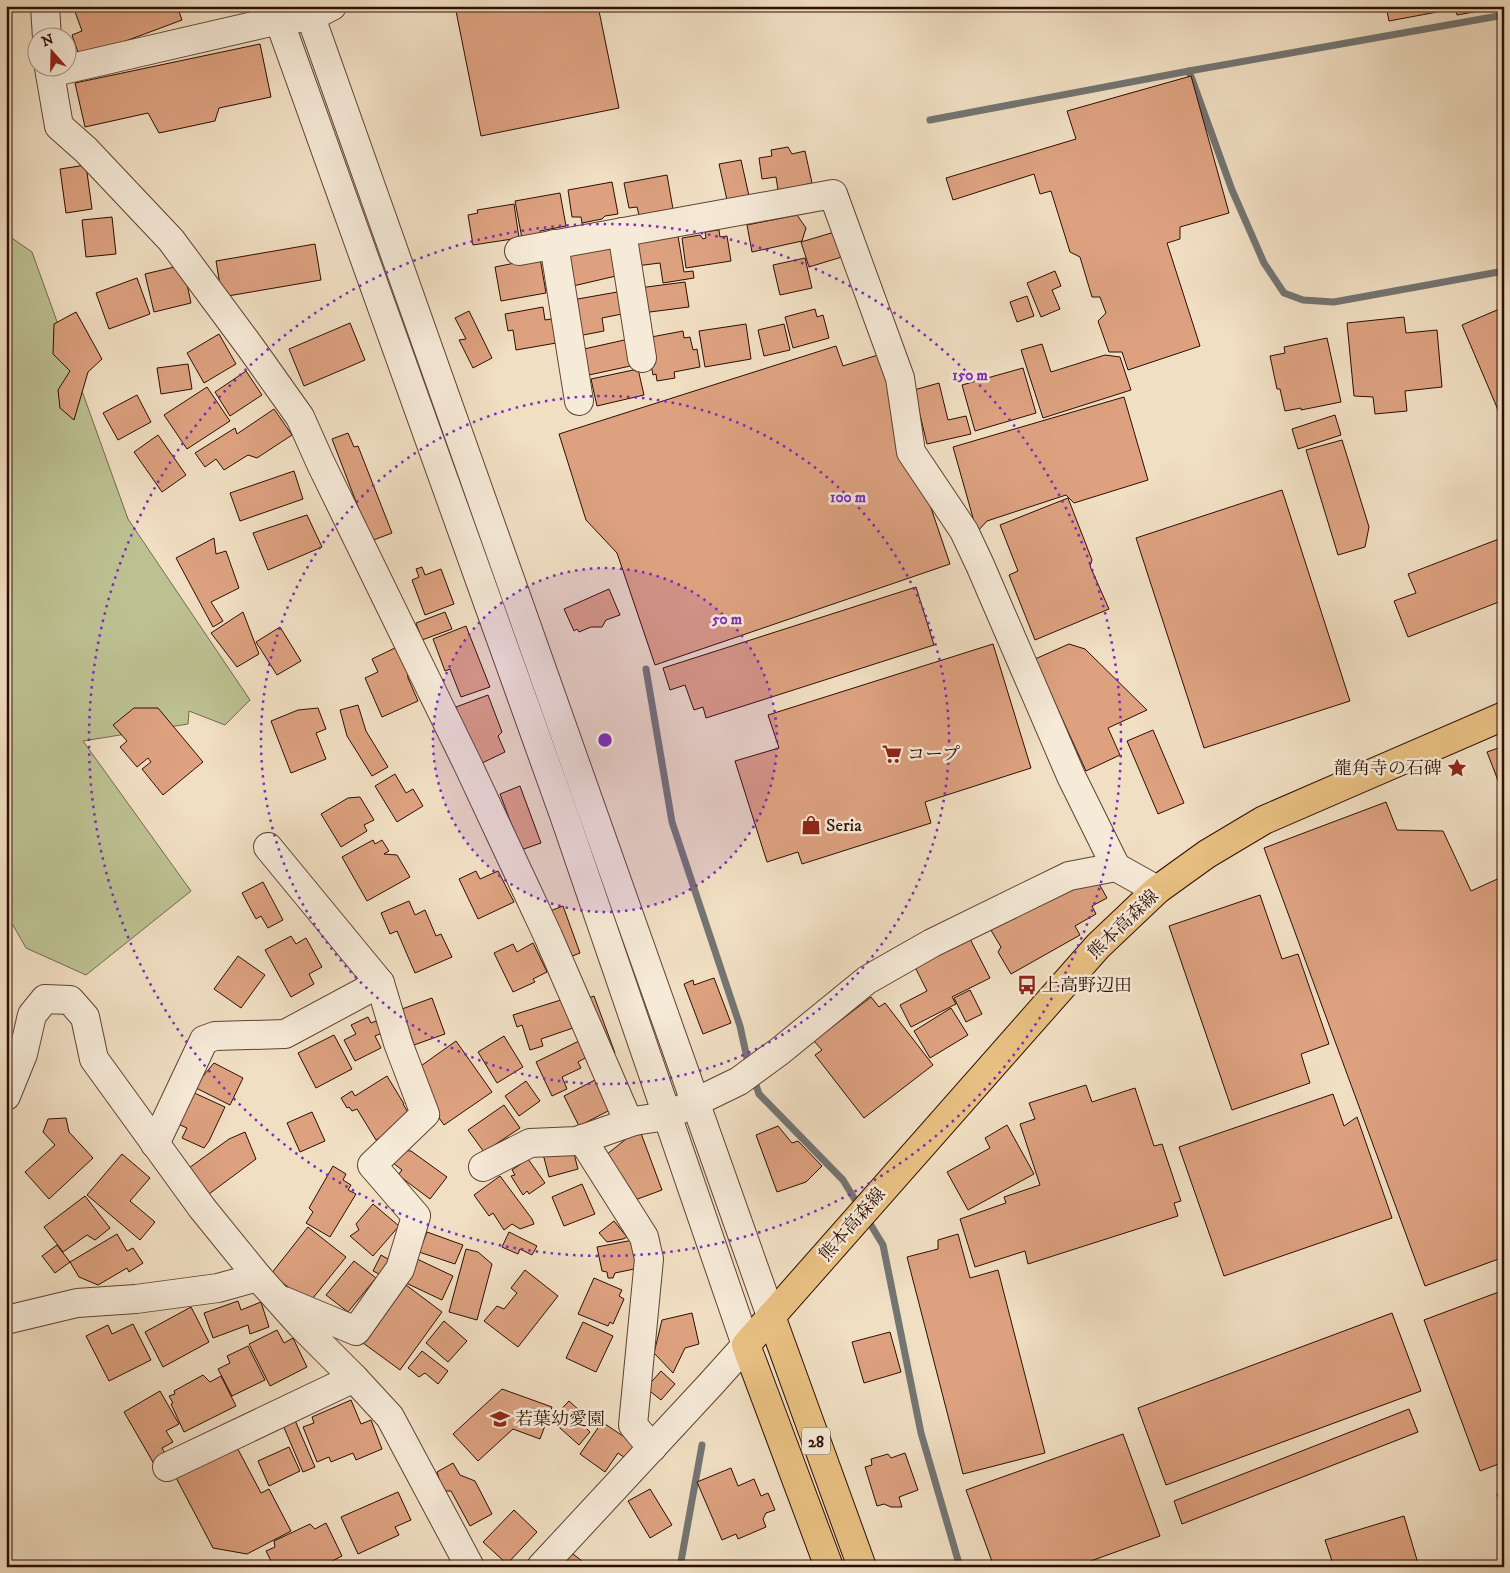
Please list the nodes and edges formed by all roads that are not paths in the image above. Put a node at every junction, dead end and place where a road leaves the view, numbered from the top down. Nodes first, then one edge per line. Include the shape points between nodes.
1 (45, 6) edge
2 (316, 10) edge
3 (277, 13) edge
4 (46, 28) edge
5 (78, 63) edge
6 (50, 78) edge
7 (622, 232) junction
8 (554, 244) junction
9 (519, 250) dead end
10 (642, 358) dead end
11 (579, 402) dead end
12 (490, 522) junction
13 (464, 532) junction
14 (1504, 716) edge
15 (268, 847) dead end
16 (1116, 867) junction
17 (1157, 890) junction
18 (380, 983) junction
19 (6, 1096) edge
20 (695, 1102) junction
21 (667, 1116) junction
22 (634, 1121) junction
23 (582, 1139) junction
24 (155, 1144) junction
25 (483, 1168) dead end
26 (258, 1276) junction
27 (278, 1299) junction
28 (771, 1316) junction
29 (6, 1320) edge
30 (746, 1345) junction
31 (354, 1378) junction
32 (652, 1448) junction
33 (166, 1467) dead end
34 (470, 1567) edge
35 (541, 1567) edge
36 (829, 1567) edge
37 (862, 1567) edge

1 - 4 street
2 - 3 street
2 - 12 street
3 - 5 street
3 - 13 street
6 - 22 street via 59,126 171,240 300,417 548,936 626,1116
7 - 8 street
7 - 10 street
7 - 16 street via 833,194 900,378 911,452 964,531 1071,776
8 - 9 street
8 - 11 street
12 - 13 street
12 - 20 street
13 - 21 street
14 - 17 main road, 熊本高森線 via 1264,820 1207,854
15 - 18 street
16 - 17 street
16 - 20 street via 1069,876 932,943 867,980 739,1081
17 - 28 main road, 熊本高森線 via 1098,946
18 - 24 street via 285,1034 215,1036 204,1040
18 - 27 street via 425,1114 372,1165 416,1216 400,1269 356,1331
19 - 24 street via 23,1054 32,1015 46,999 70,1000 85,1017 94,1059
20 - 21 street
20 - 28 street
21 - 22 street
21 - 30 street
22 - 23 street
23 - 25 street via 530,1143
23 - 32 street via 644,1237 648,1259 633,1425
24 - 26 street
26 - 27 street
26 - 29 street via 218,1288 77,1303
27 - 31 street
28 - 30 main road, 熊本高森線
28 - 37 main road, 28
30 - 32 street
30 - 36 main road, 28
31 - 33 street
31 - 34 street via 390,1417
32 - 35 street

